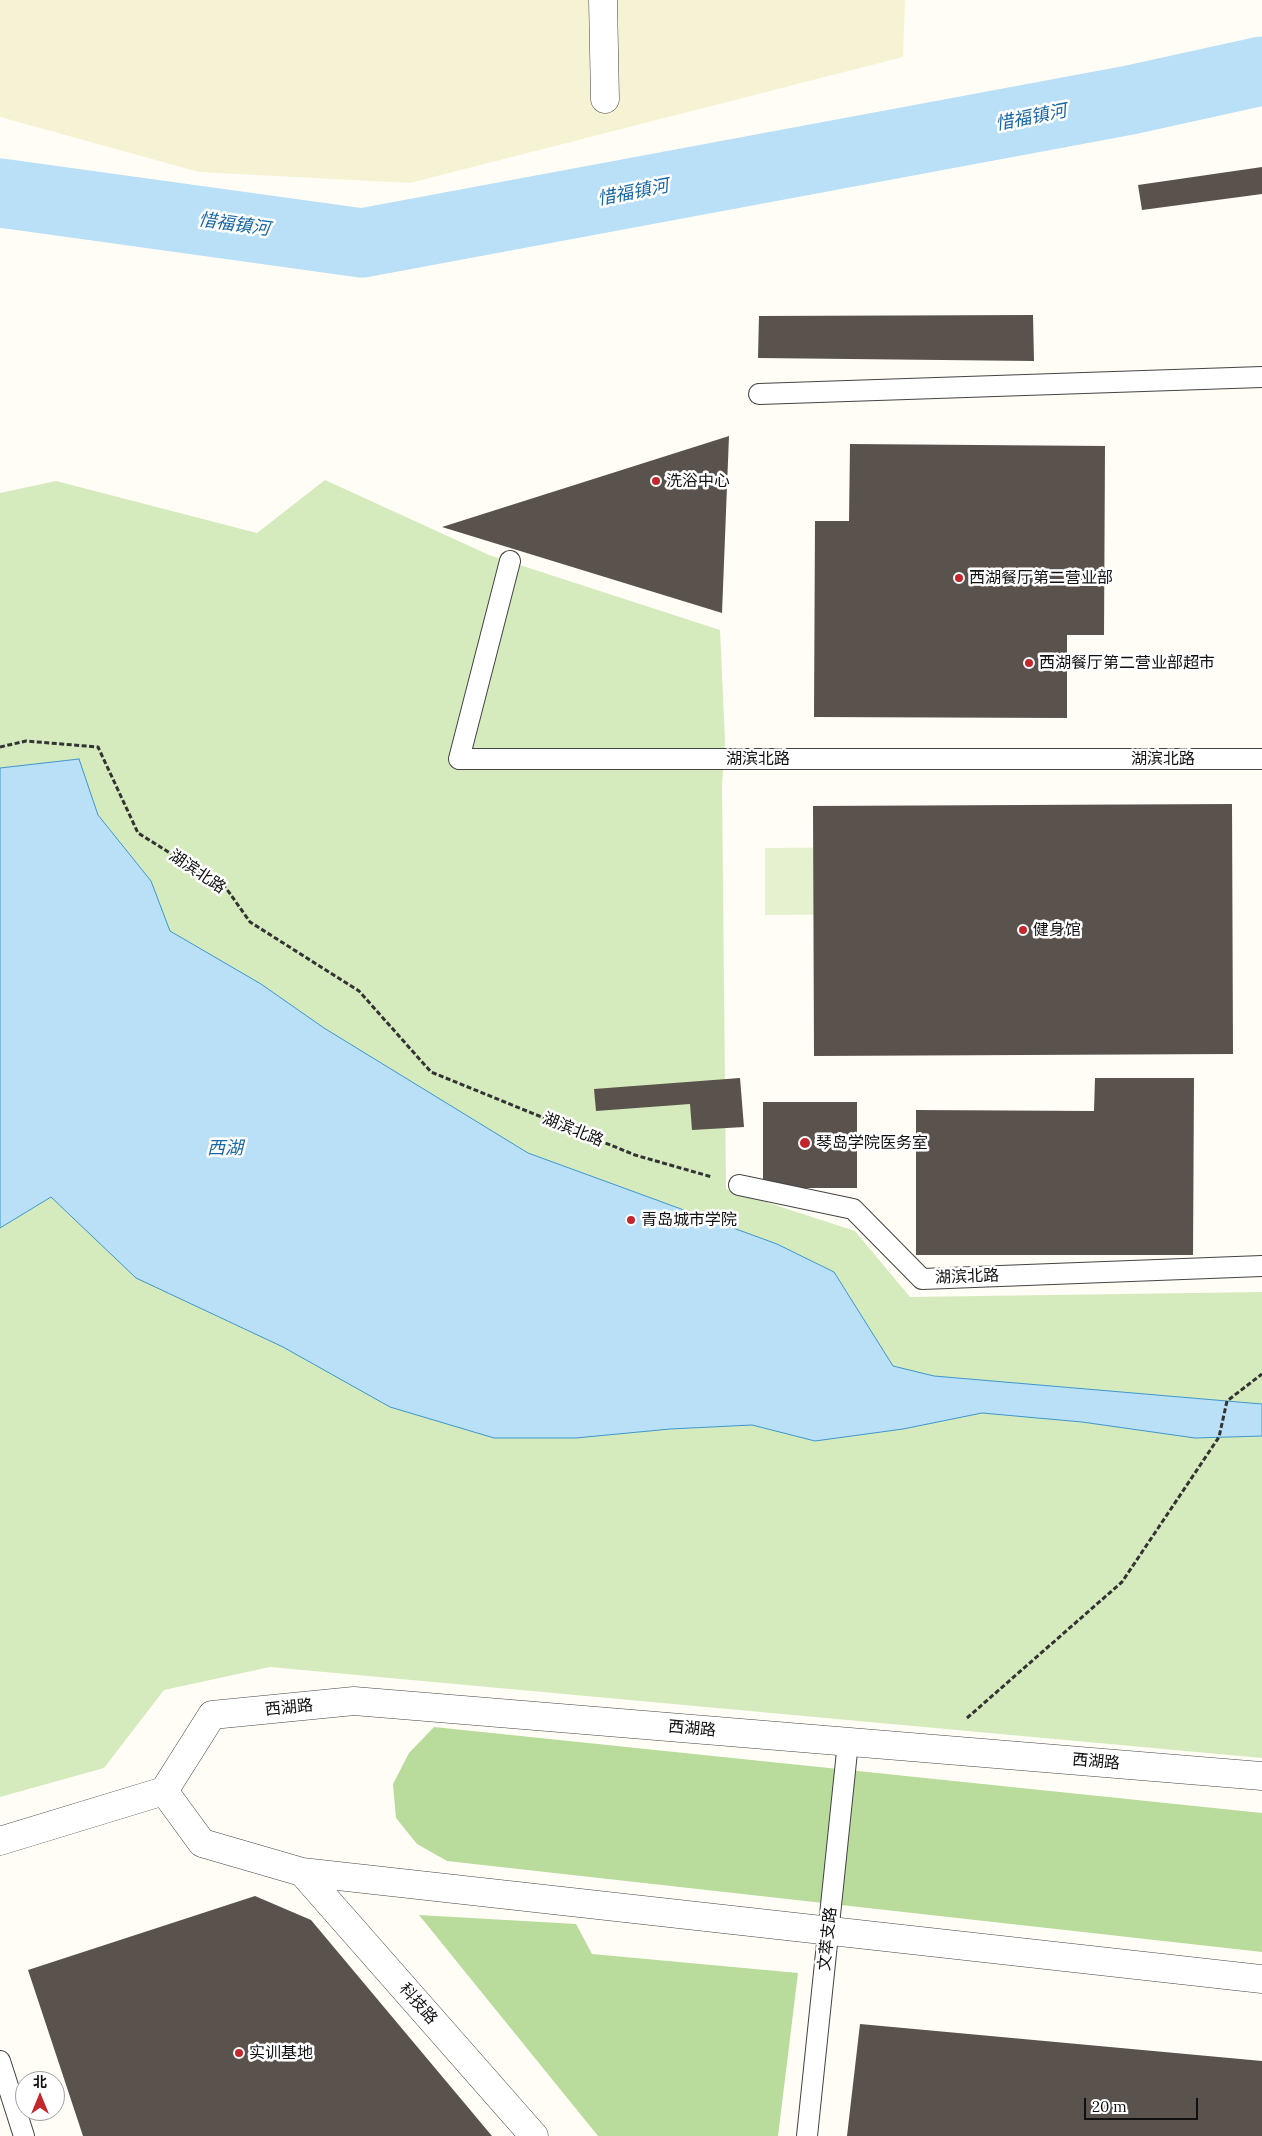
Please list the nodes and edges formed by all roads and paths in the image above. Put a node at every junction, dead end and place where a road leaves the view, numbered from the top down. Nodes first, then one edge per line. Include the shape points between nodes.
1 (603, 0) edge
2 (604, 99) dead end
3 (1262, 377) edge
4 (759, 394) dead end
5 (510, 561) dead end
6 (0, 747) edge
7 (1262, 759) edge
8 (739, 1184) joint
9 (1262, 1266) edge
10 (1262, 1374) edge
11 (848, 1742) junction
12 (930, 1749) junction
13 (1262, 1776) edge
14 (164, 1791) junction
15 (0, 1841) edge
16 (302, 1872) junction
17 (1262, 1979) edge
18 (0, 2061) edge
19 (24, 2136) edge
20 (534, 2136) edge
21 (807, 2136) edge

1 - 2 street
3 - 4 lane
5 - 7 lane, 湖滨北路 via 459,759
6 - 8 path, 湖滨北路 via 26,741 98,747 138,833 226,888 250,922 358,991 431,1072 635,1155
8 - 9 lane, 湖滨北路 via 852,1209 922,1279
10 - 12 path via 1227,1401 1219,1437 1122,1582
11 - 12 street, 西湖路
11 - 14 street, 西湖路 via 354,1701 212,1715
11 - 21 lane, 文萃支路
12 - 13 street, 西湖路
14 - 15 street
14 - 16 street via 202,1843
16 - 17 street
16 - 20 street, 科技路
18 - 19 lane

